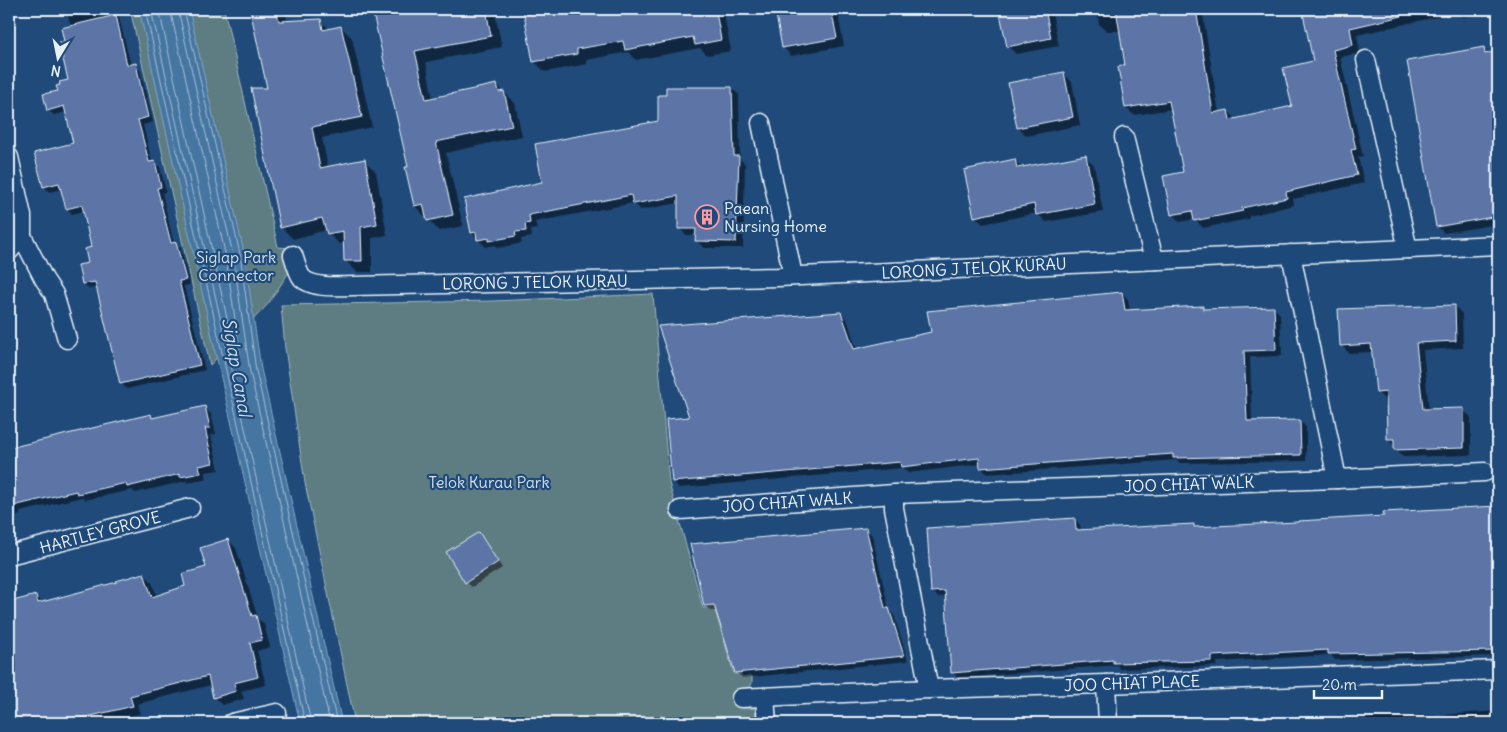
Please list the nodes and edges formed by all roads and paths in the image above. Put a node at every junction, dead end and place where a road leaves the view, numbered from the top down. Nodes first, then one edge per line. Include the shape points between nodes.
1 (1366, 60) dead end
2 (761, 123) dead end
3 (1124, 137) dead end
4 (9, 156) edge
5 (22, 236) junction
6 (1498, 245) edge
7 (1409, 249) junction
8 (9, 251) edge
9 (1291, 254) junction
10 (293, 255) dead end
11 (1156, 260) junction
12 (793, 276) junction
13 (68, 339) dead end
14 (1485, 472) dead end
15 (1336, 480) junction
16 (894, 494) junction
17 (190, 508) dead end
18 (680, 510) dead end
19 (9, 555) edge
20 (1498, 670) edge
21 (1106, 684) junction
22 (929, 689) junction
23 (277, 712) dead end
24 (240, 721) edge
25 (767, 723) edge
26 (1108, 723) edge

1 - 7 street
2 - 12 street
3 - 11 street
4 - 5 street via 22,216
5 - 8 street
5 - 13 street via 54,294
6 - 7 street, LORONG J TELOK KURAU
7 - 9 street, LORONG J TELOK KURAU
9 - 11 street, LORONG J TELOK KURAU
9 - 15 street
10 - 12 street, LORONG J TELOK KURAU via 302,277 314,284 330,286
11 - 12 street, LORONG J TELOK KURAU
14 - 15 street, JOO CHIAT WALK
15 - 16 street, JOO CHIAT WALK
16 - 18 street, JOO CHIAT WALK
16 - 22 street
17 - 19 street, HARTLEY GROVE
20 - 21 street, JOO CHIAT PLACE
21 - 22 street, JOO CHIAT PLACE
21 - 26 street
22 - 25 street, JOO CHIAT PLACE via 754,698
23 - 24 street

